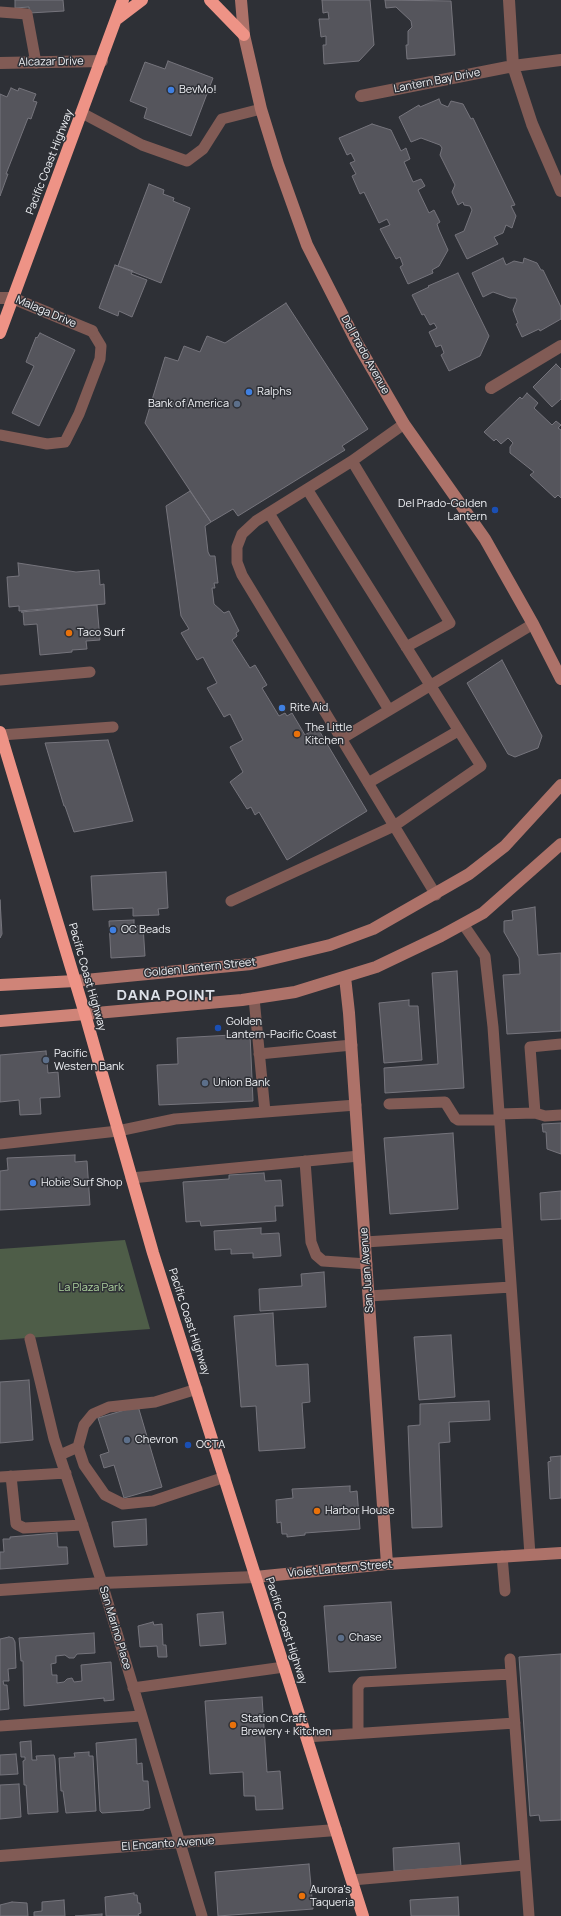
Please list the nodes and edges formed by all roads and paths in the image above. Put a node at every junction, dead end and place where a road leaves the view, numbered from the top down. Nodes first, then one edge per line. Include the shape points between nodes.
1 (123, 0) edge
2 (142, 0) edge
3 (210, 0) edge
4 (241, 0) edge
5 (509, 0) edge
6 (0, 12) edge
7 (117, 19) junction
8 (244, 35) junction
9 (561, 60) edge
10 (36, 62) junction
11 (102, 62) junction
12 (0, 63) edge
13 (514, 66) junction
14 (361, 96) dead end
15 (261, 109) junction
16 (82, 113) junction
17 (561, 190) edge
18 (6, 298) edge
19 (92, 331) joint
20 (0, 333) edge
21 (561, 346) edge
22 (492, 388) dead end
23 (404, 424) junction
24 (0, 435) edge
25 (352, 461) junction
26 (307, 489) junction
27 (268, 513) junction
28 (533, 624) junction
29 (406, 647) junction
30 (90, 672) dead end
31 (561, 679) edge
32 (0, 680) edge
33 (430, 686) junction
34 (389, 710) junction
35 (113, 727) dead end
36 (458, 731) junction
37 (0, 733) edge
38 (341, 739) junction
39 (4, 760) edge
40 (368, 783) junction
41 (561, 785) edge
42 (394, 826) junction
43 (561, 844) edge
44 (436, 895) junction
45 (231, 901) dead end
46 (463, 924) junction
47 (345, 977) junction
48 (75, 981) junction
49 (0, 985) edge
50 (254, 998) junction
51 (85, 1014) junction
52 (0, 1021) edge
53 (352, 1044) junction
54 (561, 1044) edge
55 (259, 1054) junction
56 (389, 1104) dead end
57 (356, 1105) junction
58 (265, 1112) junction
59 (535, 1113) junction
60 (561, 1115) edge
61 (499, 1117) junction
62 (118, 1131) junction
63 (0, 1144) edge
64 (359, 1156) junction
65 (305, 1161) junction
66 (132, 1178) junction
67 (507, 1233) junction
68 (365, 1242) junction
69 (367, 1264) junction
70 (511, 1287) junction
71 (369, 1296) junction
72 (30, 1339) dead end
73 (197, 1389) junction
74 (78, 1447) junction
75 (60, 1455) junction
76 (66, 1473) junction
77 (6, 1477) edge
78 (225, 1477) junction
79 (83, 1525) junction
80 (561, 1553) edge
81 (530, 1555) junction
82 (502, 1556) junction
83 (387, 1564) junction
84 (255, 1577) junction
85 (102, 1583) junction
86 (0, 1590) edge
87 (505, 1591) dead end
88 (510, 1659) dead end
89 (284, 1668) junction
90 (511, 1674) junction
91 (133, 1688) junction
92 (141, 1716) junction
93 (515, 1723) junction
94 (0, 1726) edge
95 (358, 1733) junction
96 (306, 1737) junction
97 (336, 1830) junction
98 (179, 1843) junction
99 (0, 1856) edge
100 (525, 1865) junction
101 (352, 1880) junction
102 (202, 1916) edge
103 (363, 1916) edge
104 (529, 1916) edge

1 - 7 highway, Pacific Coast Highway
2 - 7 highway
3 - 8 highway
4 - 8 main road, Del Prado Avenue
5 - 13 street
6 - 10 lane via 28,14
7 - 11 highway, Pacific Coast Highway
8 - 15 main road, Del Prado Avenue
9 - 13 street, Lantern Bay Drive
10 - 11 street, Alcazar Drive
10 - 12 street, Alcazar Drive
11 - 16 highway, Pacific Coast Highway
13 - 14 street, Lantern Bay Drive
13 - 17 street via 532,124
15 - 16 lane via 222,119 203,148 187,161 142,145
15 - 23 main road, Del Prado Avenue via 307,246 357,343
16 - 18 highway, Pacific Coast Highway
18 - 19 street, Malaga Drive
18 - 20 highway, Pacific Coast Highway
19 - 24 lane via 101,346 100,359 79,414 65,442 47,444
21 - 22 street
23 - 25 lane
23 - 28 main road, Del Prado Avenue via 485,539
25 - 26 lane
25 - 29 lane via 450,623
26 - 27 lane
26 - 29 lane
27 - 34 lane
27 - 38 lane via 242,534 237,547 237,562 242,575
28 - 31 main road, Del Prado Avenue
28 - 33 lane
29 - 33 lane
30 - 32 lane
33 - 34 lane
33 - 36 lane
34 - 38 lane
35 - 37 lane
36 - 40 lane
36 - 42 lane via 481,766
37 - 39 highway, Pacific Coast Highway
38 - 40 lane
39 - 48 highway, Pacific Coast Highway
40 - 42 lane
41 - 44 main road, Golden Lantern Street via 506,846 470,874
42 - 44 lane
42 - 45 lane
43 - 46 main road via 483,913
44 - 48 main road, Golden Lantern Street via 366,931 330,945 251,964
46 - 47 main road via 376,967
46 - 61 lane via 485,956
47 - 50 main road via 295,992
47 - 53 main road, San Juan Avenue
48 - 49 main road, Golden Lantern Street
48 - 51 highway, Pacific Coast Highway
50 - 51 main road
50 - 55 lane
51 - 52 main road
51 - 62 highway, Pacific Coast Highway
53 - 55 lane
53 - 57 main road, San Juan Avenue
54 - 59 lane via 530,1047
55 - 58 lane
56 - 61 lane via 443,1102 458,1120
57 - 58 lane
57 - 64 main road, San Juan Avenue
58 - 62 lane via 175,1119
59 - 60 lane via 545,1116
59 - 61 lane
61 - 67 lane
62 - 63 lane
62 - 66 highway, Pacific Coast Highway
64 - 65 lane
64 - 68 main road, San Juan Avenue
65 - 66 lane
65 - 69 lane via 311,1242 316,1256 323,1261
66 - 73 highway, Pacific Coast Highway
67 - 68 lane
67 - 70 lane
68 - 69 main road, San Juan Avenue
69 - 71 main road, San Juan Avenue
70 - 71 lane
70 - 81 lane
71 - 83 main road, San Juan Avenue
72 - 75 lane, San Marino Place
73 - 74 lane via 155,1402 109,1407 93,1414 84,1425
73 - 78 highway, Pacific Coast Highway
74 - 75 lane
74 - 78 lane via 93,1480 105,1495 123,1504 153,1501
75 - 76 lane, San Marino Place
76 - 77 lane
76 - 79 lane, San Marino Place
77 - 79 lane via 16,1524 24,1528
78 - 84 highway, Pacific Coast Highway
79 - 85 lane, San Marino Place
80 - 81 main road, Violet Lantern Street
81 - 82 main road, Violet Lantern Street
82 - 83 main road, Violet Lantern Street
82 - 87 lane
83 - 84 main road, Violet Lantern Street
84 - 85 street, Violet Lantern Street
84 - 89 highway, Pacific Coast Highway
85 - 86 street, Violet Lantern Street
85 - 91 lane, San Marino Place
88 - 90 lane
89 - 91 lane
89 - 96 highway, Pacific Coast Highway
90 - 93 lane
90 - 95 lane via 362,1682 358,1687
91 - 92 lane, San Marino Place
92 - 94 lane
92 - 98 lane, San Marino Place
93 - 95 lane
93 - 100 lane
95 - 96 lane
96 - 97 highway, Pacific Coast Highway
97 - 98 street, El Encanto Avenue
97 - 101 highway, Pacific Coast Highway
98 - 99 street, El Encanto Avenue
98 - 102 lane, San Marino Place
100 - 101 lane
100 - 104 lane
101 - 103 highway, Pacific Coast Highway

